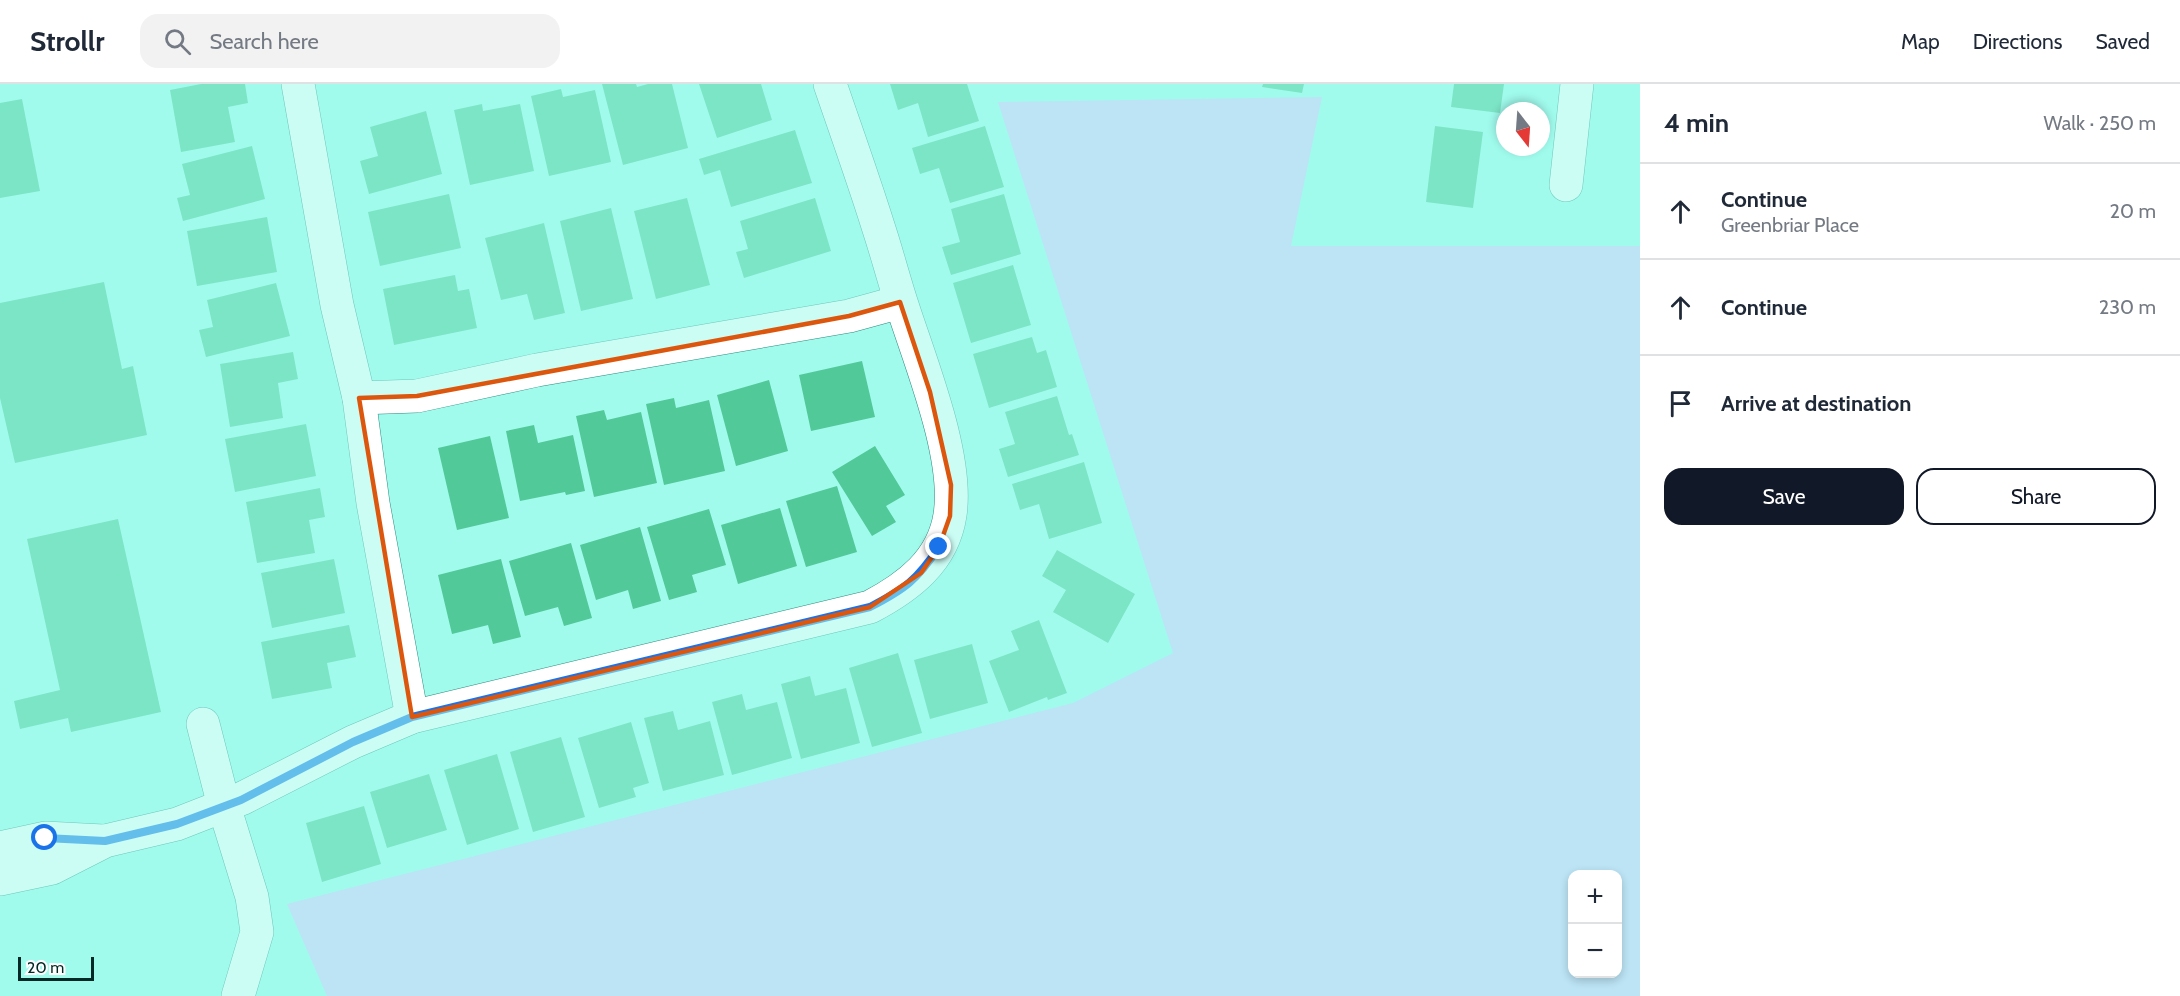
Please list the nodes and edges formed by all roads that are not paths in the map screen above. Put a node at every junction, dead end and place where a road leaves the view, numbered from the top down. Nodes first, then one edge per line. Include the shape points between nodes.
1 (301, 84) edge
2 (830, 84) edge
3 (1577, 84) edge
4 (1566, 185) dead end
5 (900, 302) junction
6 (359, 398) junction
7 (412, 717) junction
8 (203, 724) dead end
9 (224, 806) junction
10 (105, 841) junction
11 (0, 848) edge
12 (0, 879) edge
13 (238, 996) edge

1 - 6 street via 337,305
2 - 5 street
3 - 4 street
5 - 6 street via 849,316 537,370 417,396
5 - 7 street via 930,392 951,485 950,516 939,547 921,573 897,593 870,607
6 - 7 street via 373,503
7 - 9 street
8 - 9 street
9 - 10 street via 177,824
9 - 13 street via 252,897 257,932
10 - 11 street via 45,838
10 - 12 street via 52,868

